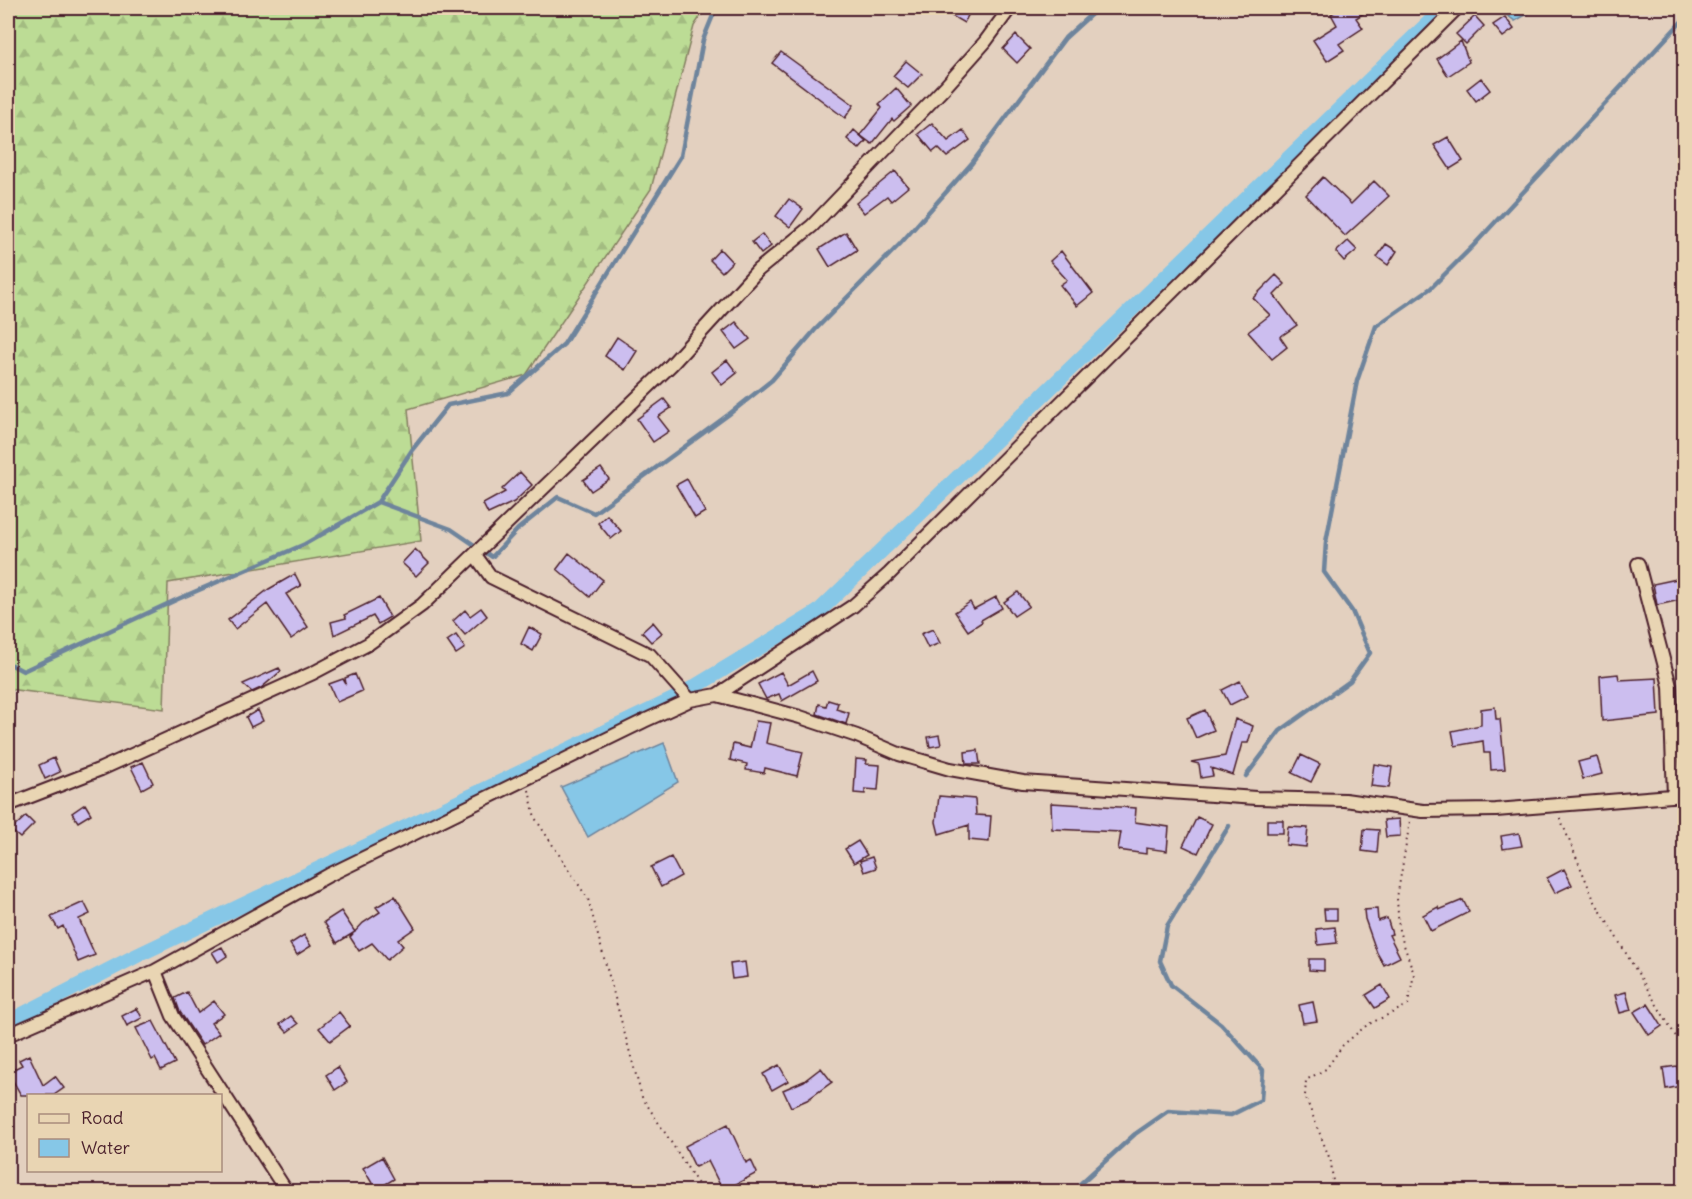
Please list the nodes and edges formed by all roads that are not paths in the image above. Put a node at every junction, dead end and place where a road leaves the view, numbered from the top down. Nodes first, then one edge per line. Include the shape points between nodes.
1 (1011, 8) edge
2 (1457, 8) edge
3 (475, 555) junction
4 (1638, 564) dead end
5 (717, 695) junction
6 (690, 700) junction
7 (1679, 796) edge
8 (8, 805) edge
9 (155, 971) junction
10 (8, 1035) edge
11 (287, 1191) edge

1 - 3 street via 945,87 812,226 758,270 671,365
2 - 5 street via 889,574 853,606
3 - 6 street via 491,577 650,655
3 - 8 street via 422,605 368,644 101,769
4 - 7 street via 1670,686
5 - 6 street
5 - 7 street via 800,717 950,769 1023,782 1345,800 1412,810 1496,810
6 - 9 street via 329,875
9 - 10 street
9 - 11 street via 173,1016

